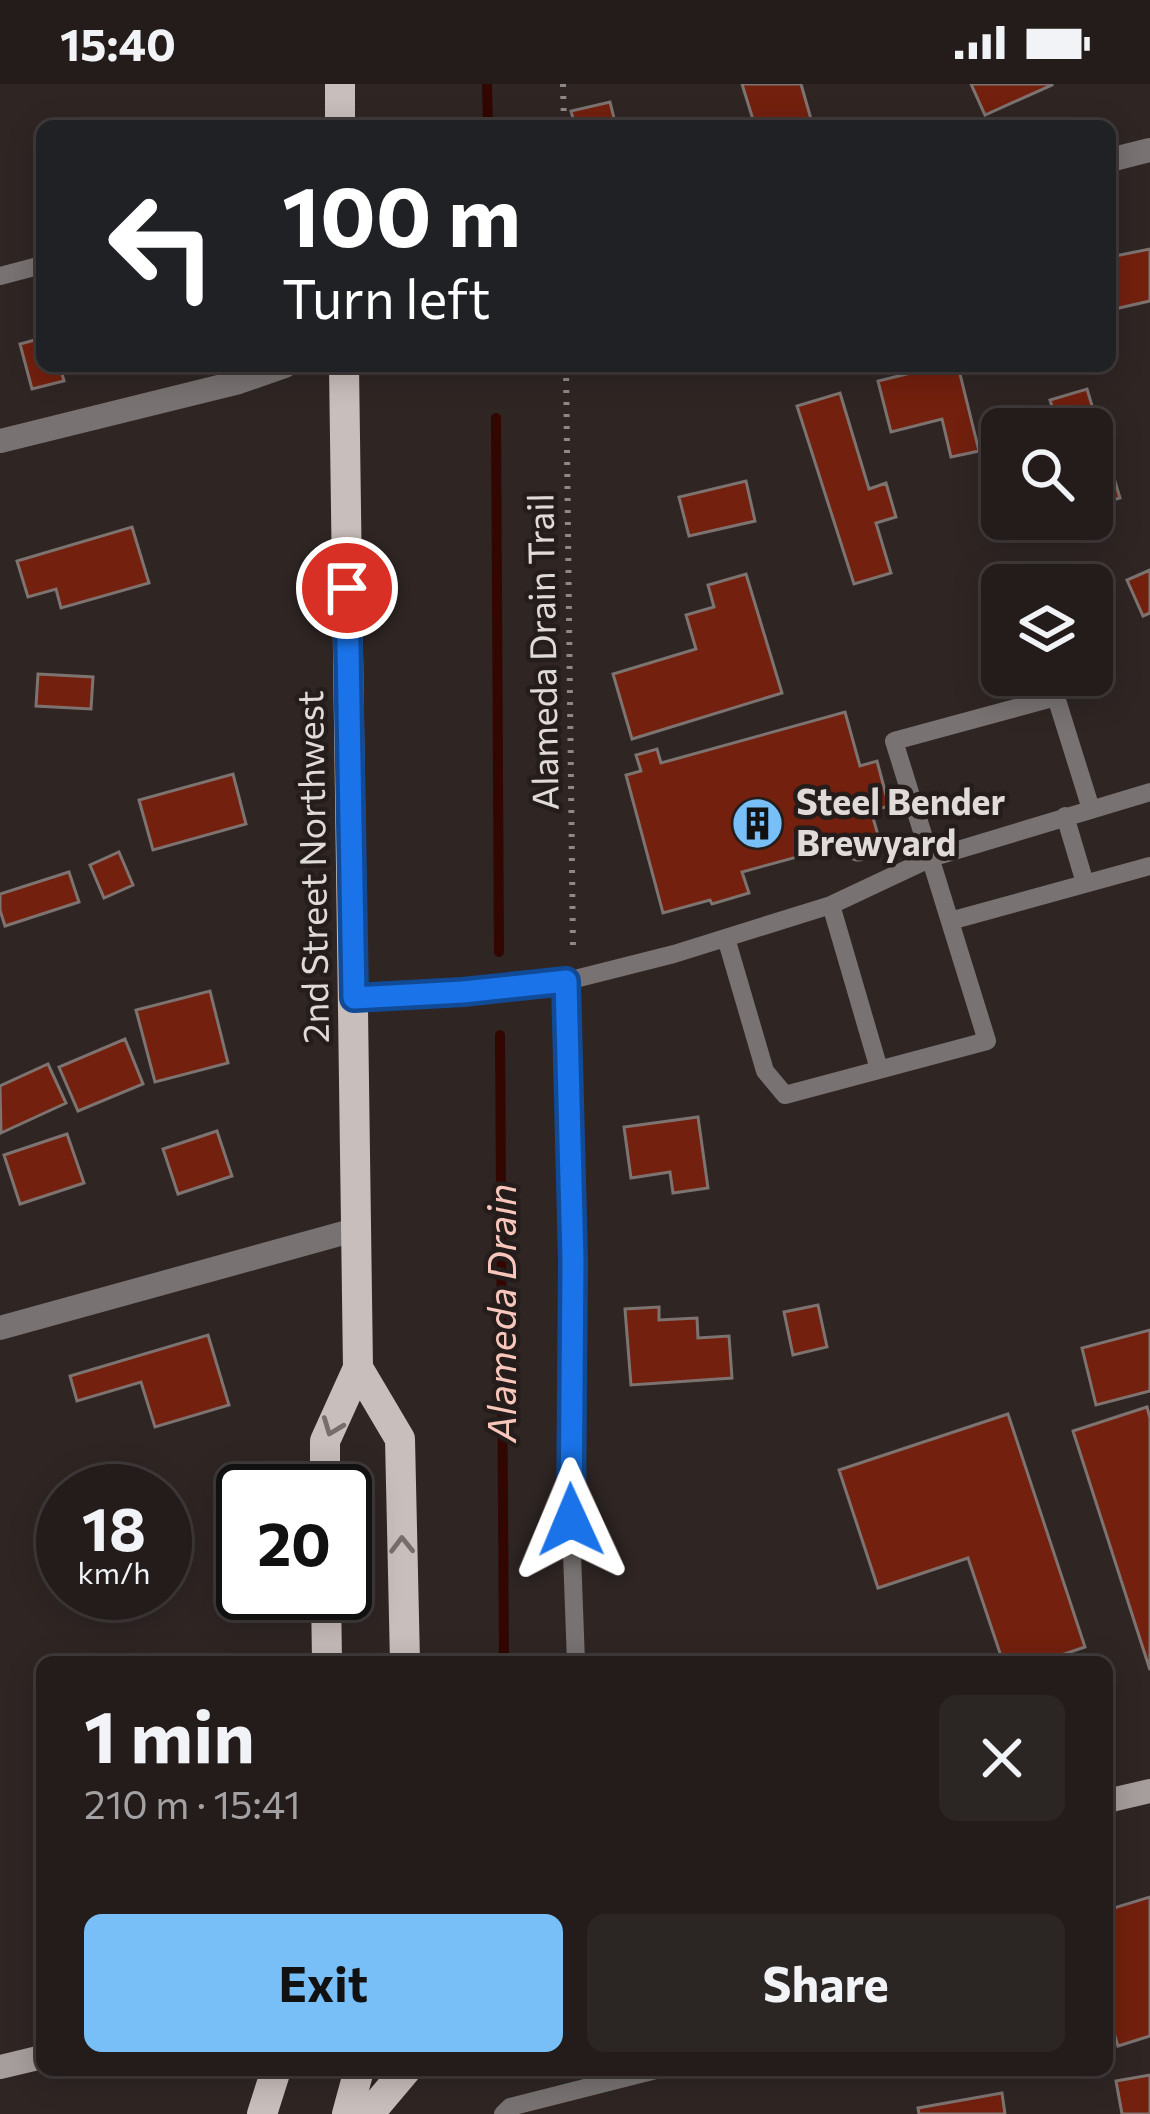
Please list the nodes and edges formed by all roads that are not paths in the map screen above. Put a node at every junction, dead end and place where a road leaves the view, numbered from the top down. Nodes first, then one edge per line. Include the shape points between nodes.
1 (340, 84) edge
2 (340, 120) edge
3 (1150, 150) edge
4 (1116, 158) edge
5 (36, 267) edge
6 (0, 276) edge
7 (268, 372) edge
8 (344, 372) edge
9 (0, 441) edge
10 (1150, 792) edge
11 (1091, 808) junction
12 (1065, 816) junction
13 (931, 858) junction
14 (1150, 866) edge
15 (1085, 883) junction
16 (831, 905) junction
17 (950, 921) junction
18 (726, 938) junction
19 (566, 981) junction
20 (354, 998) junction
21 (879, 1070) junction
22 (358, 1229) junction
23 (0, 1328) edge
24 (358, 1368) junction
25 (325, 1464) edge
26 (326, 1620) edge
27 (327, 1656) edge
28 (405, 1656) edge
29 (576, 1656) edge
30 (1150, 1790) edge
31 (1113, 1799) edge
32 (36, 2059) edge
33 (0, 2068) edge
34 (274, 2076) edge
35 (357, 2076) edge
36 (401, 2076) edge
37 (633, 2076) edge
38 (262, 2114) edge
39 (347, 2114) edge
40 (369, 2114) edge
41 (503, 2114) edge

1 - 2 main road
3 - 4 street
5 - 6 lane
7 - 9 street
8 - 20 main road, 2nd Street Northwest
10 - 11 lane
11 - 12 lane
11 - 13 lane via 1056,697 894,741
12 - 13 lane
12 - 15 lane
13 - 16 lane
13 - 17 lane
14 - 15 lane
15 - 17 lane
16 - 18 lane
16 - 21 lane
17 - 21 lane via 987,1041
18 - 19 lane
18 - 21 lane via 765,1071 785,1094
19 - 20 lane
19 - 29 lane
20 - 22 main road, 2nd Street Northwest
22 - 23 street
22 - 24 main road, 2nd Street Northwest
24 -> 25 main road, 2nd Street Northwest via 325,1441
28 -> 24 main road via 400,1439
26 - 27 main road
30 - 31 street
32 - 33 street
34 - 38 main road
35 - 39 main road
36 - 40 main road
37 - 41 lane

